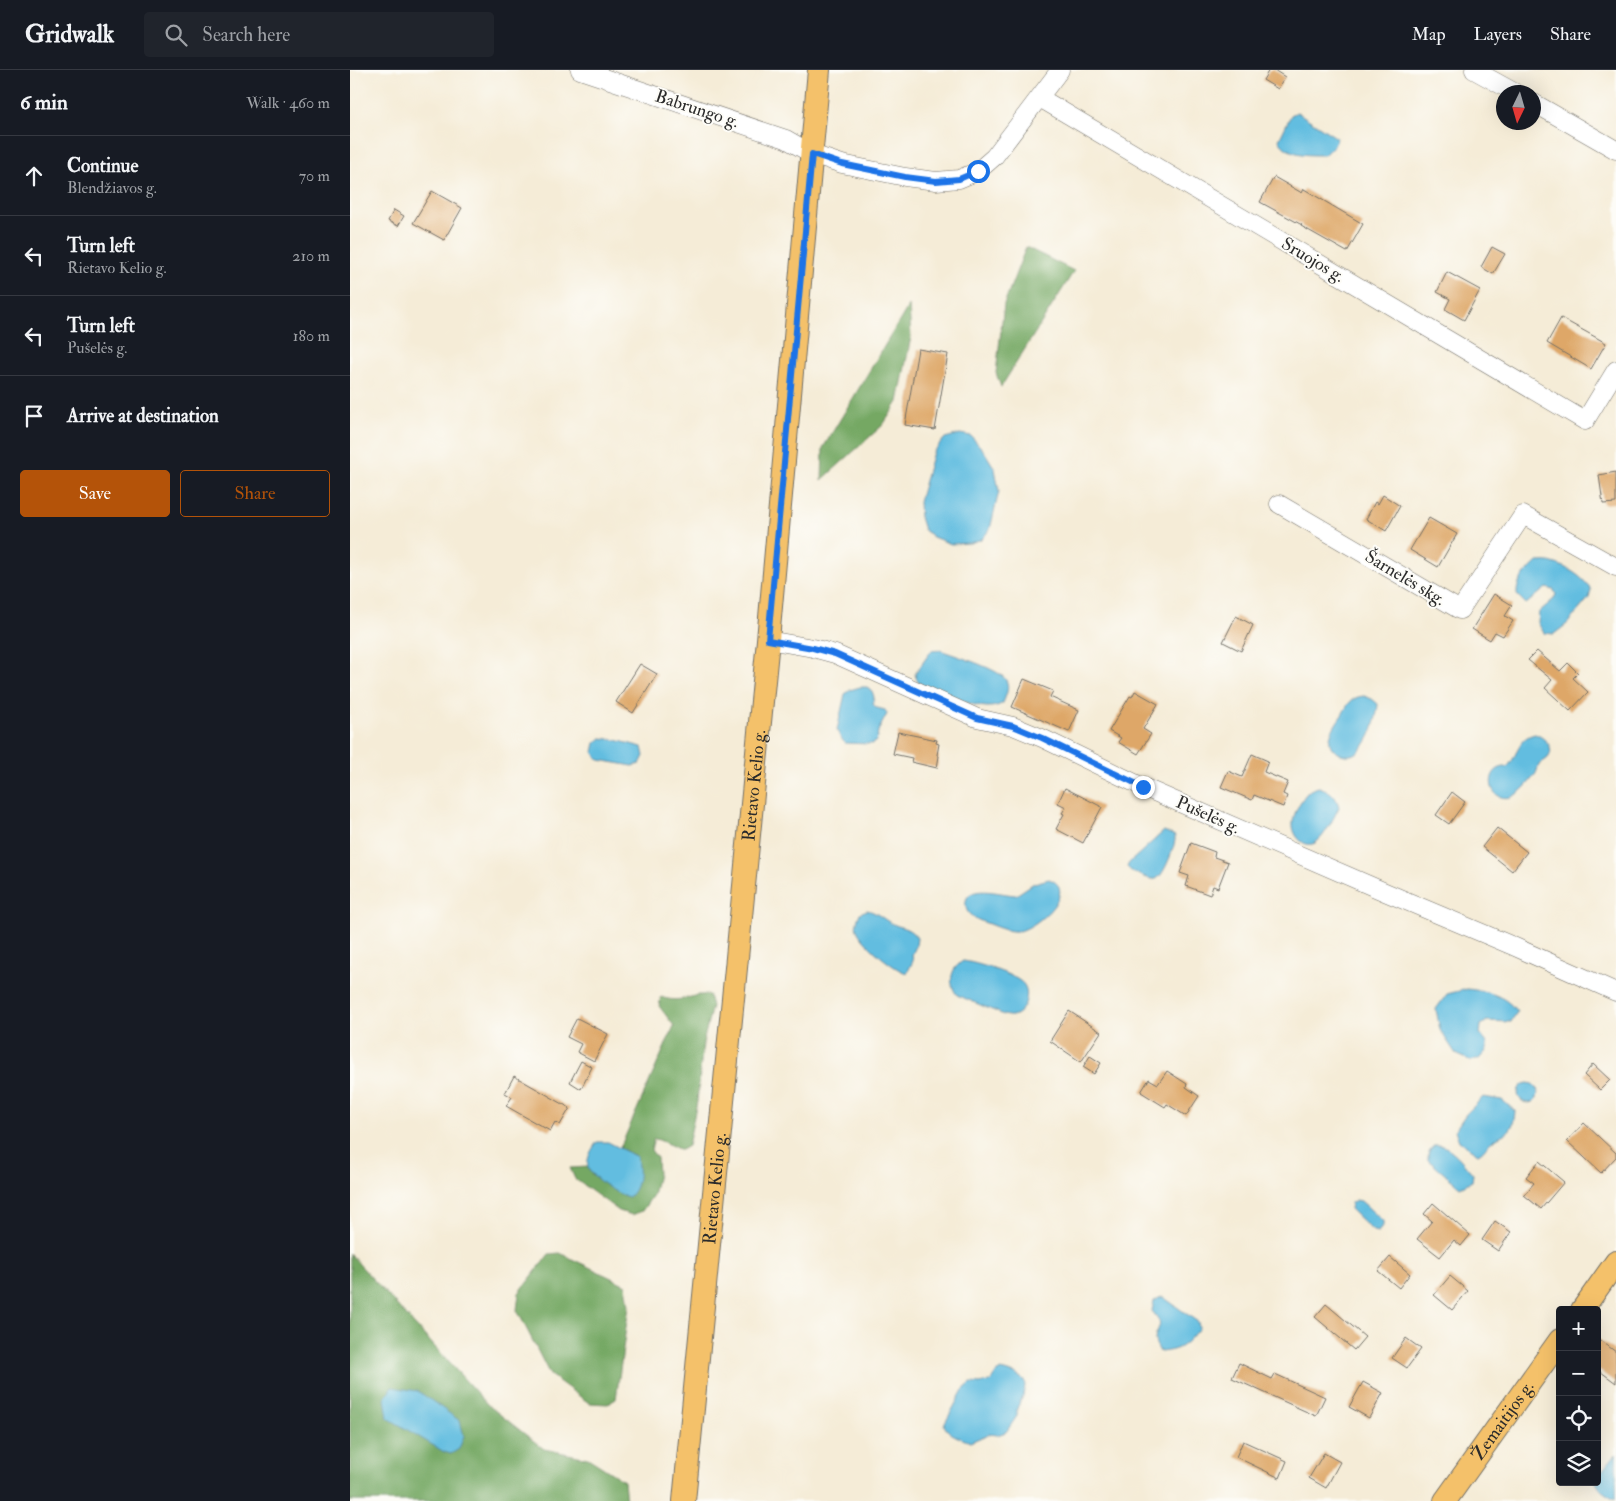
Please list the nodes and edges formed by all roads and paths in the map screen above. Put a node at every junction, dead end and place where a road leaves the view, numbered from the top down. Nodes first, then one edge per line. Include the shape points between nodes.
1 (580, 70) edge
2 (819, 70) edge
3 (1060, 70) edge
4 (1474, 70) edge
5 (1501, 85) edge
6 (1040, 98) junction
7 (1541, 107) edge
8 (1616, 150) edge
9 (812, 154) junction
10 (1616, 370) edge
11 (1279, 504) dead end
12 (1616, 567) edge
13 (768, 640) junction
14 (1616, 992) edge
15 (1616, 1262) edge
16 (1585, 1306) edge
17 (1556, 1346) edge
18 (684, 1501) edge
19 (1445, 1501) edge

1 - 9 street, Babrungo g. via 786,139
2 - 9 main road, Rietavo Kelio g.
3 - 6 street, Babrungo g.
4 - 5 street
6 - 9 street, Babrungo g. via 994,157 978,171 959,179 936,181 905,177 842,164
6 - 10 street, Sruojos g. via 1585,422
7 - 8 street
9 - 13 main road, Rietavo Kelio g.
11 - 12 street, Šarnelės skg. via 1460,610 1522,515
13 - 14 street, Pušelės g. via 835,654 977,718 1035,735 1143,787
13 - 18 main road, Rietavo Kelio g.
15 - 16 main road
17 - 19 main road, Žemaitijos g.

